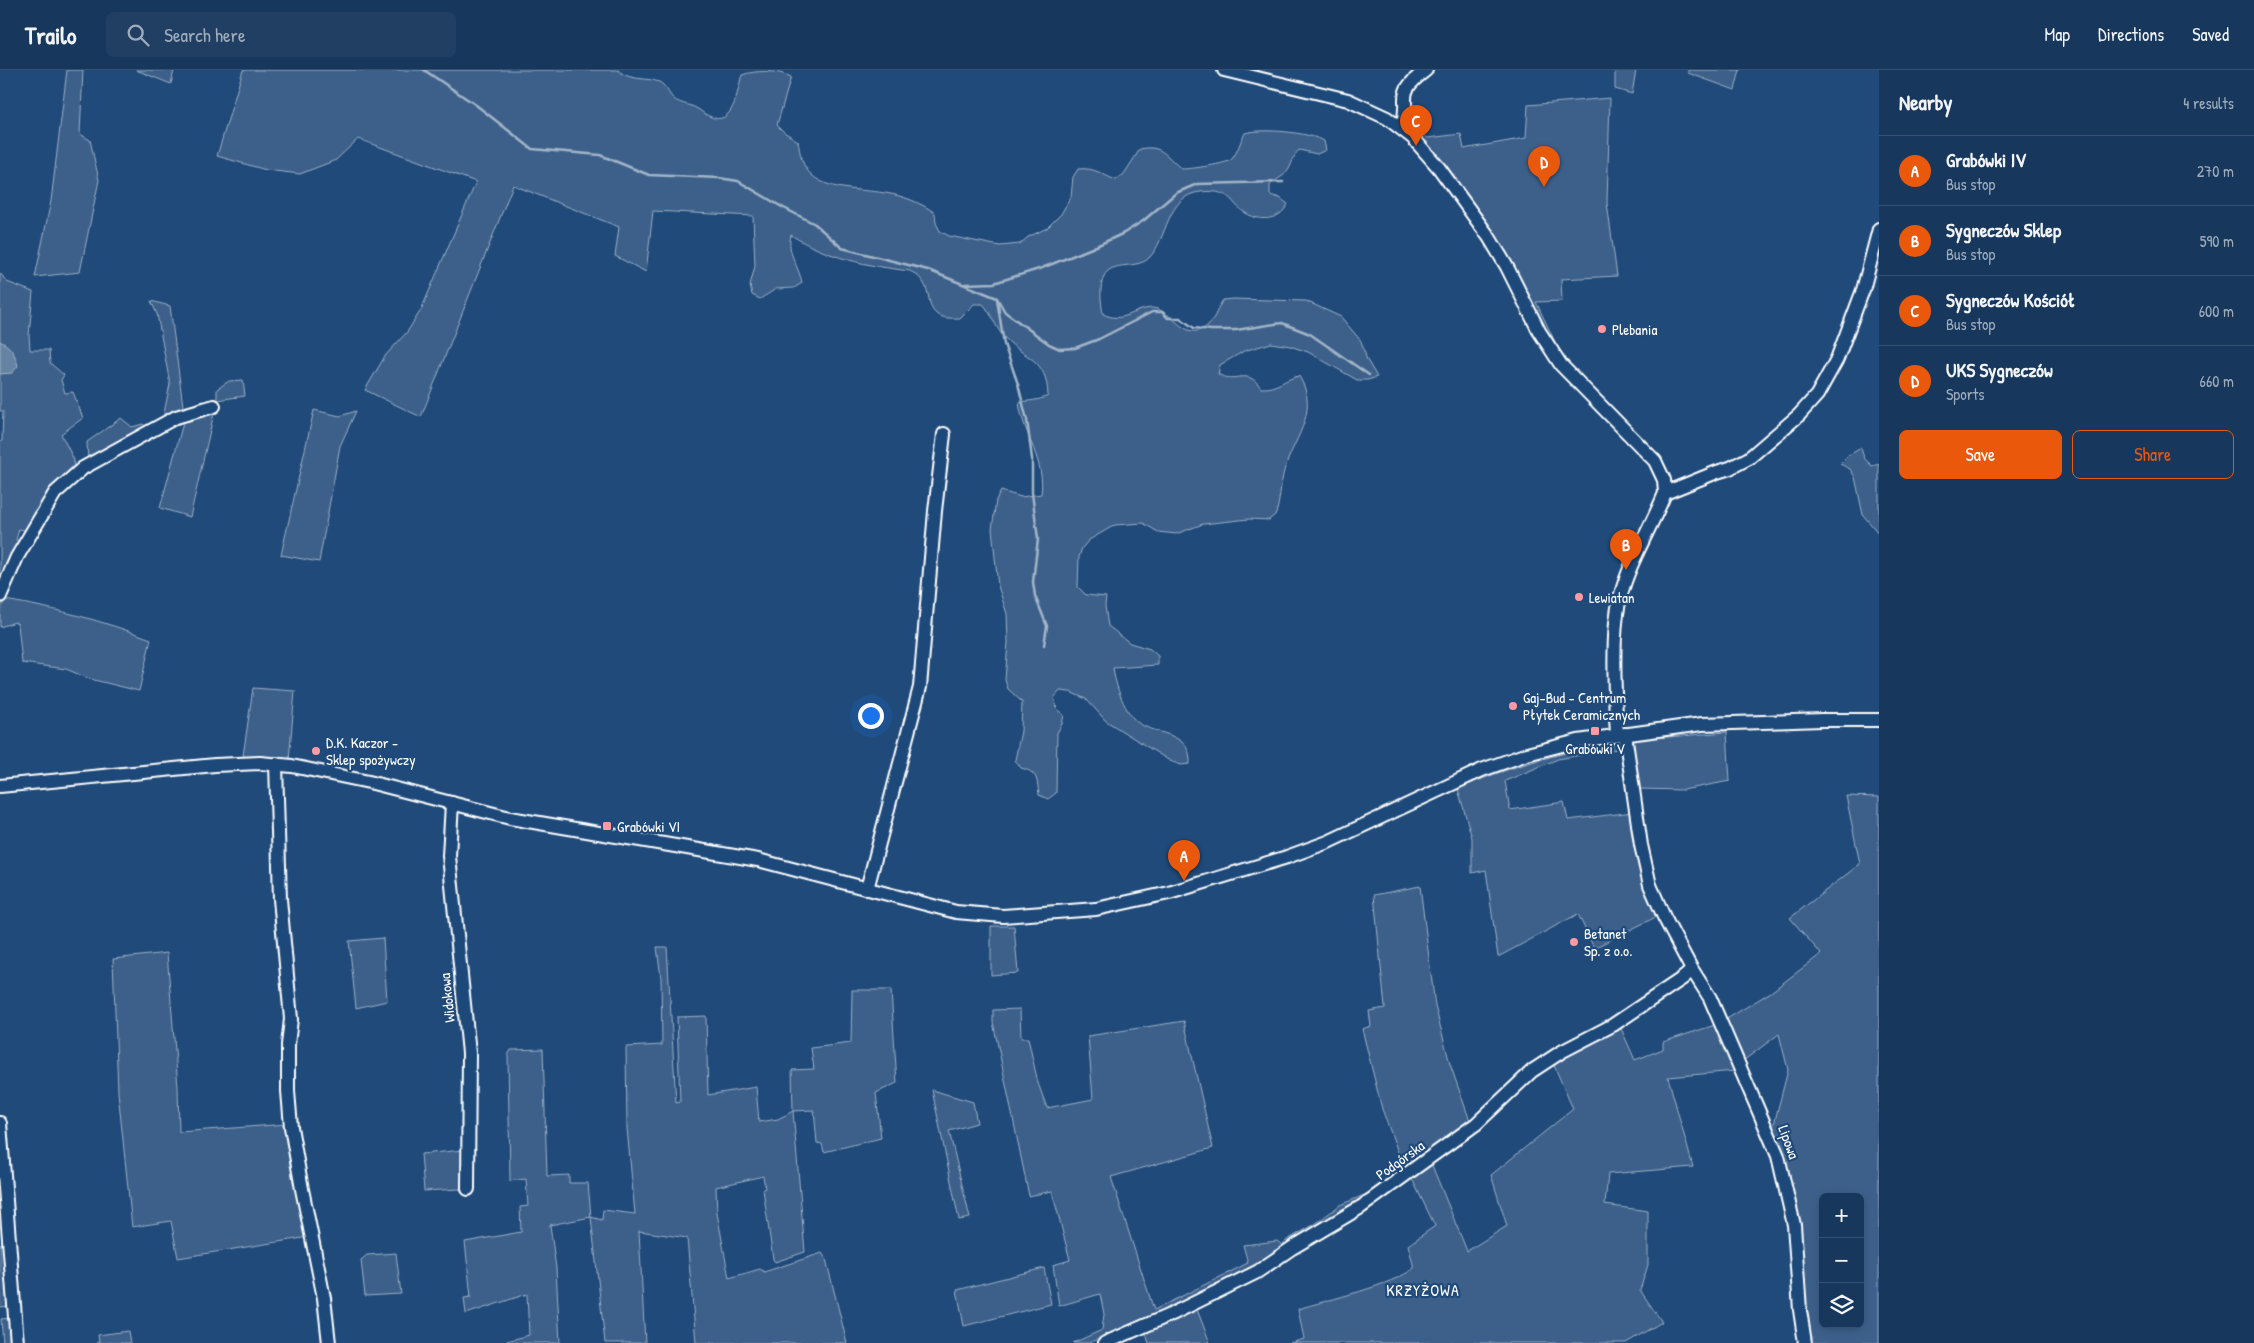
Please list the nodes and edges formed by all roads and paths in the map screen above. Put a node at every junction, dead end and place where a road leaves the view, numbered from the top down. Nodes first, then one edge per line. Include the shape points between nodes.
1 (1224, 70) edge
2 (1426, 70) edge
3 (1402, 128) junction
4 (1879, 229) edge
5 (214, 406) dead end
6 (944, 434) dead end
7 (1665, 493) junction
8 (0, 596) edge
9 (1879, 720) edge
10 (1621, 735) junction
11 (276, 764) junction
12 (0, 786) edge
13 (452, 803) junction
14 (867, 889) junction
15 (1691, 968) junction
16 (0, 1123) edge
17 (468, 1189) dead end
18 (17, 1343) edge
19 (329, 1343) edge
20 (1105, 1343) edge
21 (1805, 1343) edge

1 - 3 street via 1348,100
2 - 3 street via 1405,90
3 - 7 street via 1439,168 1489,237 1539,332 1561,365 1655,461 1664,480
4 - 7 street via 1863,290 1837,359 1817,395 1749,458
5 - 8 street via 176,417 83,468 54,493 17,557
6 - 14 street via 920,687
7 - 10 street, Lipowa via 1629,571 1617,611 1616,682
9 - 10 street via 1719,723
10 - 14 street via 1554,746 1504,762 1328,842 1169,893 1118,905 1082,911 998,916 956,912
10 - 15 street, Lipowa via 1650,886
11 - 12 street via 215,765
11 - 13 street via 351,778
11 - 19 street via 280,899 292,1019 288,1045 291,1127 324,1298
13 - 14 street via 525,821 758,860
13 - 17 street, Widokowa via 449,856 469,1053
15 - 20 street, Podgórska via 1683,978 1613,1025 1532,1071 1476,1124 1361,1207 1257,1272
15 - 21 street, Lipowa via 1710,998 1778,1156 1794,1225
16 - 18 street

